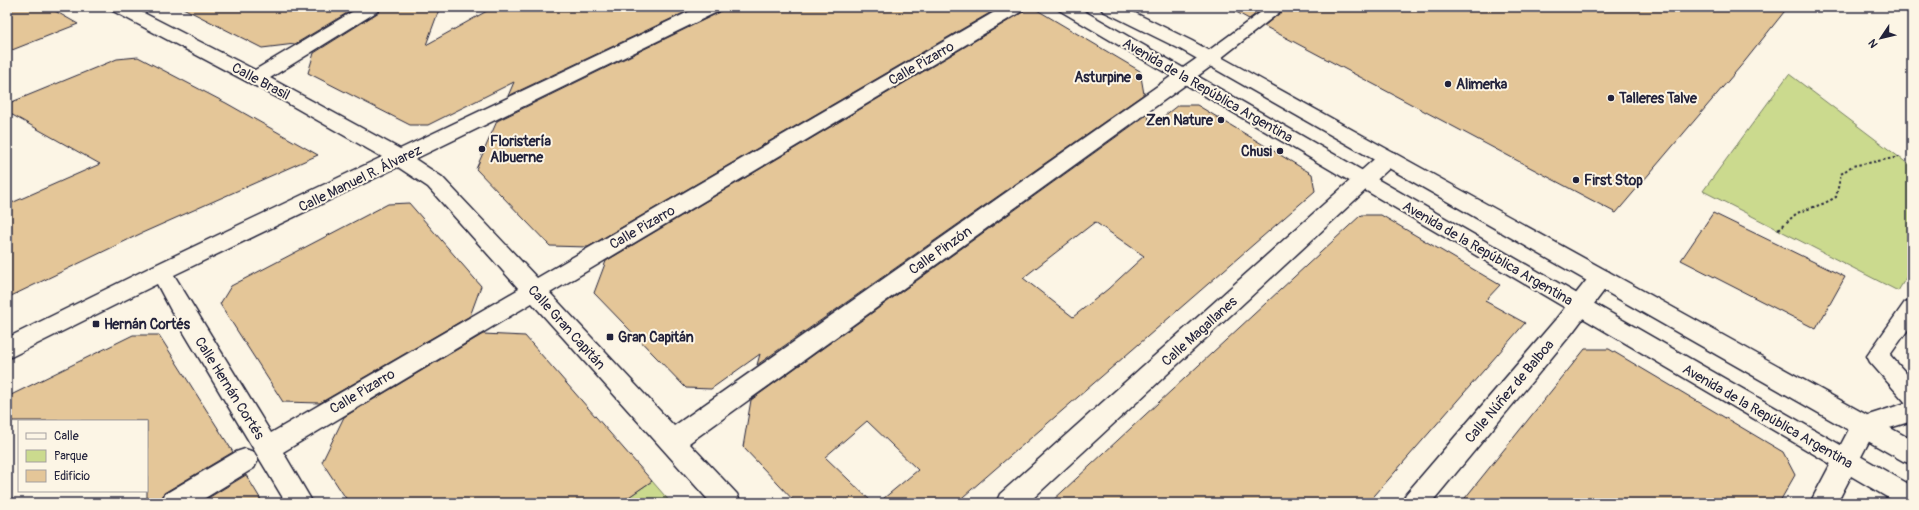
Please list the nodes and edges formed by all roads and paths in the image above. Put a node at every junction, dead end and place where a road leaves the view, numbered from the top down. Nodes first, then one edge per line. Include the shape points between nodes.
1 (119, 7) edge
2 (372, 7) edge
3 (713, 7) edge
4 (1016, 7) edge
5 (1065, 7) edge
6 (1109, 7) edge
7 (1140, 7) edge
8 (1278, 7) edge
9 (1186, 44) junction
10 (1210, 58) junction
11 (1184, 76) junction
12 (256, 78) junction
13 (1899, 157) dead end
14 (402, 158) junction
15 (1388, 158) junction
16 (1364, 181) junction
17 (1778, 229) dead end
18 (161, 272) junction
19 (1601, 278) junction
20 (534, 291) junction
21 (1580, 306) junction
22 (1912, 308) edge
23 (7, 349) edge
24 (1912, 396) edge
25 (1912, 410) edge
26 (1864, 426) junction
27 (671, 442) junction
28 (267, 448) junction
29 (1912, 453) edge
30 (245, 460) dead end
31 (1845, 461) junction
32 (1912, 499) edge
33 (174, 503) edge
34 (300, 503) edge
35 (728, 503) edge
36 (1009, 503) edge
37 (1415, 503) edge
38 (1823, 503) edge

1 - 12 street, Calle Brasil
2 - 12 street
3 - 14 street, Calle Manuel R. Álvarez
4 - 20 street, Calle Pizarro
5 - 11 lane, Avenida de la República Argentina
6 - 9 street, Avenida de la República Argentina
7 - 9 street, Avenida de la República Argentina
8 - 10 lane
9 - 10 street, Avenida de la República Argentina
10 - 11 street, Calle Pinzón
10 - 15 street, Avenida de la República Argentina
11 - 16 lane, Avenida de la República Argentina
11 - 27 street, Calle Pinzón
12 - 14 street, Calle Brasil
13 - 17 path via 1852,166 1841,174 1836,197 1828,204 1791,216
14 - 18 street, Calle Manuel R. Álvarez
14 - 20 street, Calle Gran Capitán via 435,182
15 - 16 street, Calle Magallanes
15 - 19 street, Avenida de la República Argentina
16 - 21 lane, Avenida de la República Argentina
16 - 36 street, Calle Magallanes
18 - 23 street, Calle Manuel R. Álvarez
18 - 28 street, Calle Hernán Cortés
19 - 21 street, Calle Núñez de Balboa
19 - 26 street, Avenida de la República Argentina
20 - 27 street, Calle Gran Capitán
20 - 28 street, Calle Pizarro
21 - 31 lane, Avenida de la República Argentina
21 - 37 street, Calle Núñez de Balboa
22 - 24 lane via 1878,356
25 - 26 lane
26 - 29 street, Avenida de la República Argentina
26 - 31 street
27 - 35 street, Calle Gran Capitán
28 - 34 street, Calle Hernán Cortés
30 - 33 street
31 - 32 lane, Avenida de la República Argentina
31 - 38 street

